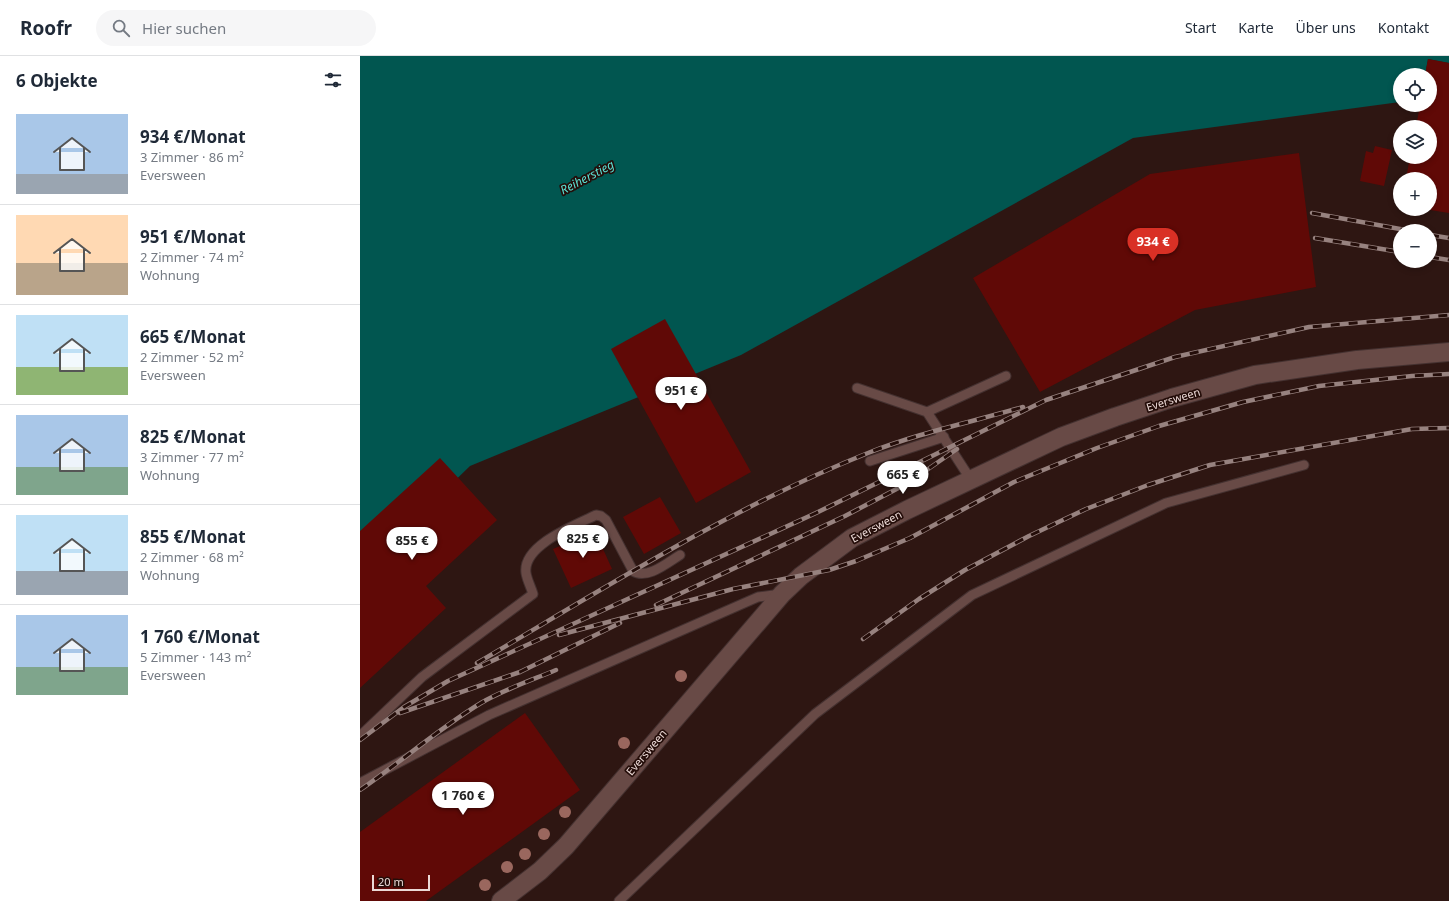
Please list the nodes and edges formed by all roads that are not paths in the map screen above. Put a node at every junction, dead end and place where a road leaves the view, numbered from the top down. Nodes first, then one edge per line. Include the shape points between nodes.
1 (1449, 352) edge
2 (1006, 376) dead end
3 (857, 388) dead end
4 (927, 412) junction
5 (944, 437) junction
6 (870, 461) dead end
7 (1304, 465) dead end
8 (971, 480) junction
9 (680, 556) dead end
10 (782, 594) junction
11 (360, 736) edge
12 (360, 783) edge
13 (501, 901) edge
14 (619, 901) edge

1 - 8 street, Eversween via 1357,360 1255,375 1172,398 1101,422 1061,437
2 - 4 lane
3 - 4 lane
4 - 5 lane
5 - 6 lane
5 - 8 lane
7 - 14 lane via 1166,503 972,595 815,714
8 - 10 street, Eversween via 852,538 801,576
9 - 11 lane via 646,574 638,574 633,571 606,520 596,515 541,543 527,563 526,572 533,594 422,677
10 - 12 lane via 758,597 489,715
10 - 13 street, Eversween via 566,846 540,871

